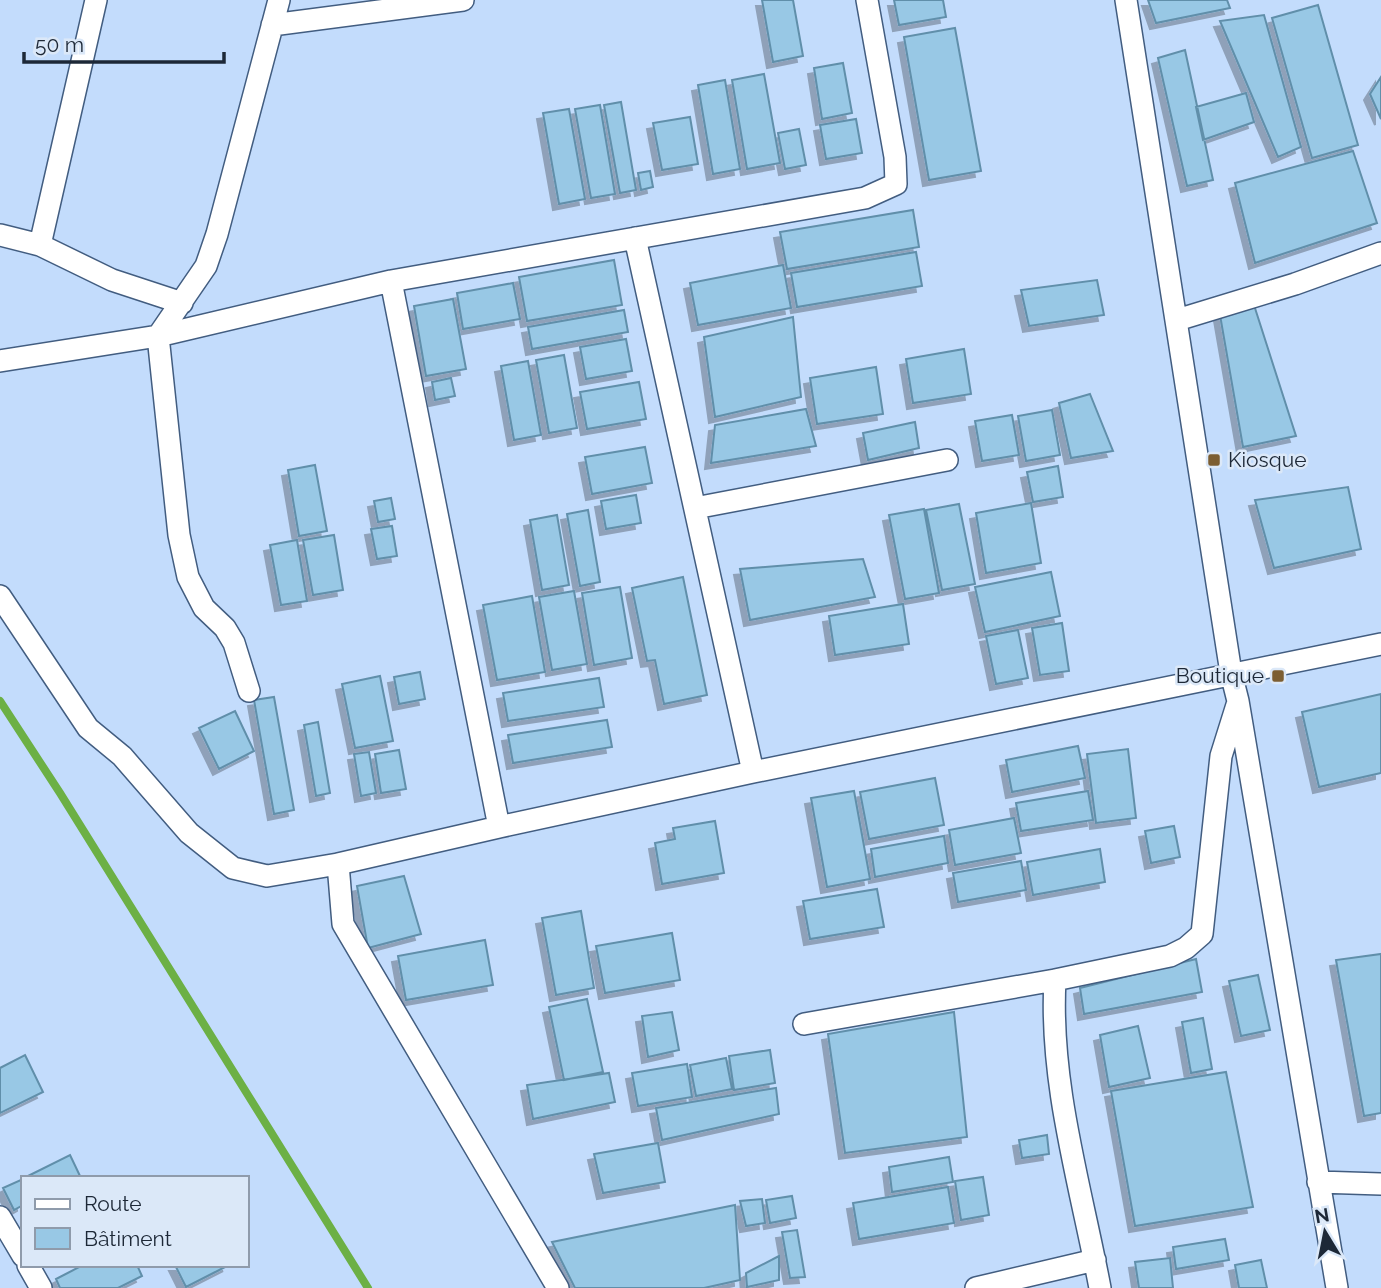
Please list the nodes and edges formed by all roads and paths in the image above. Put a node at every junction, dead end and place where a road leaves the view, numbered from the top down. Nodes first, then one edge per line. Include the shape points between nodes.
1 (96, 0) edge
2 (279, 0) edge
3 (463, 0) edge
4 (867, 0) edge
5 (1126, 0) edge
6 (272, 25) junction
7 (0, 234) edge
8 (635, 238) junction
9 (40, 245) junction
10 (1381, 253) edge
11 (391, 281) junction
12 (182, 303) junction
13 (1177, 320) junction
14 (158, 336) junction
15 (0, 361) edge
16 (947, 460) dead end
17 (695, 508) junction
18 (0, 596) edge
19 (1381, 644) edge
20 (1231, 673) junction
21 (249, 691) dead end
22 (1238, 701) junction
23 (753, 772) junction
24 (499, 827) junction
25 (338, 864) junction
26 (1055, 980) junction
27 (804, 1024) dead end
28 (1318, 1182) junction
29 (1381, 1184) edge
30 (0, 1217) edge
31 (21, 1253) edge
32 (1095, 1260) junction
33 (29, 1267) edge
34 (41, 1288) edge
35 (558, 1288) edge
36 (976, 1288) edge
37 (1100, 1288) edge
38 (1337, 1288) edge

1 - 9 street
2 - 6 street
3 - 6 street
4 - 8 street via 896,184 865,198
5 - 13 street
6 - 12 street via 218,234 206,266
7 - 9 street
8 - 11 street
8 - 17 street
9 - 12 street via 112,280
10 - 13 street
11 - 14 street
11 - 24 street
12 - 14 street
13 - 20 street
14 - 15 street
14 - 21 street via 179,535 188,577 204,608 234,643
16 - 17 street
17 - 23 street
18 - 25 street via 88,728 122,756 188,833 233,868 267,876
19 - 20 street
20 - 22 street
20 - 23 street
22 - 26 street via 1221,756 1202,934 1170,956
22 - 28 street
23 - 24 street
24 - 25 street
25 - 35 street via 343,924
26 - 27 street
26 - 32 street via 1053,1032 1059,1078
28 - 29 street
28 - 38 street
30 - 31 street
32 - 36 street
32 - 37 street
33 - 34 street

